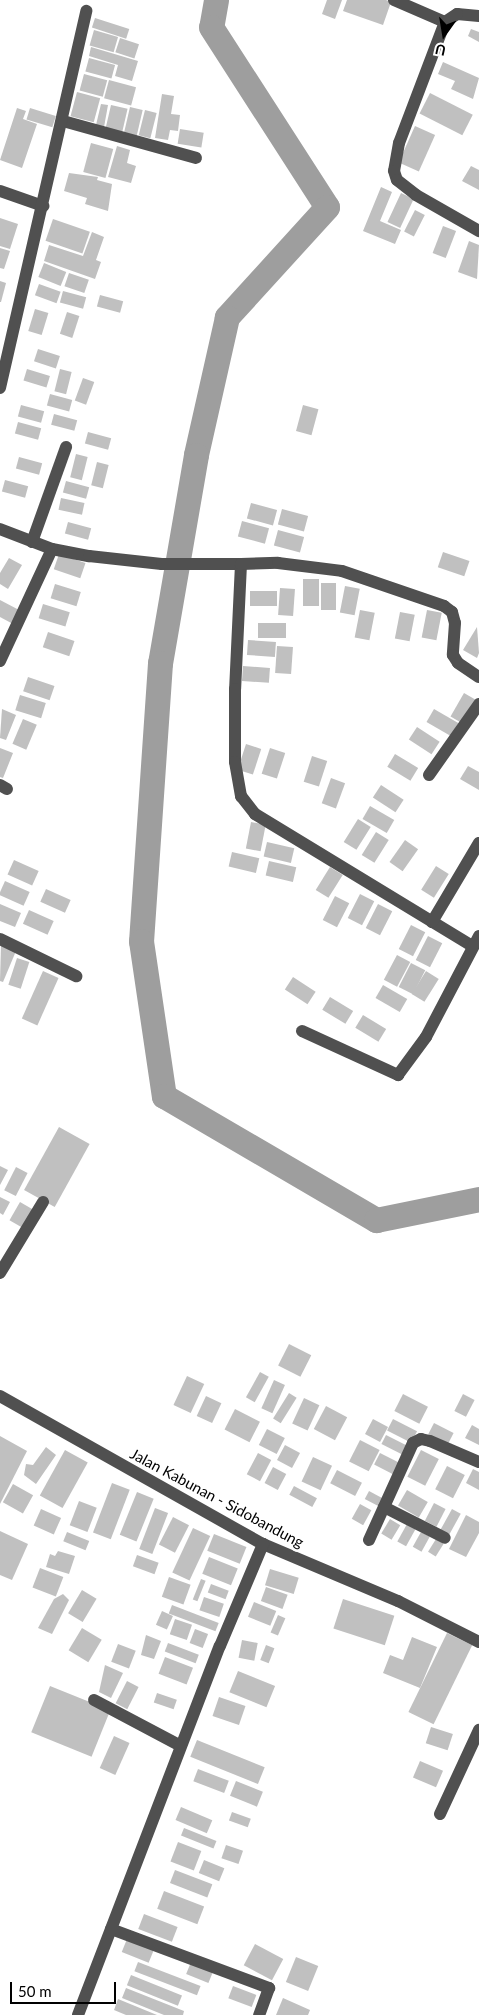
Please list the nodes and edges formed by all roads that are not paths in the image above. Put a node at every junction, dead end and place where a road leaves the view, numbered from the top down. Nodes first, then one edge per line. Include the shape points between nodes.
1 (394, 0) edge
2 (86, 11) dead end
3 (479, 16) edge
4 (445, 22) junction
5 (62, 121) junction
6 (196, 158) dead end
7 (0, 191) edge
8 (43, 206) junction
9 (479, 231) edge
10 (0, 388) edge
11 (66, 447) dead end
12 (0, 529) edge
13 (32, 542) junction
14 (52, 549) junction
15 (241, 564) junction
16 (0, 661) edge
17 (479, 677) edge
18 (479, 704) edge
19 (430, 775) dead end
20 (479, 843) edge
21 (432, 922) junction
22 (0, 939) edge
23 (475, 941) edge
24 (76, 976) dead end
25 (302, 1031) dead end
26 (43, 1202) dead end
27 (0, 1272) edge
28 (0, 1396) edge
29 (479, 1462) edge
30 (384, 1507) junction
31 (445, 1538) dead end
32 (369, 1540) dead end
33 (263, 1544) junction
34 (479, 1642) edge
35 (94, 1700) dead end
36 (479, 1730) edge
37 (181, 1746) junction
38 (440, 1814) dead end
39 (111, 1929) junction
40 (78, 2015) edge
41 (258, 2015) edge

1 - 4 street
2 - 5 street
3 - 4 street via 457,14
4 - 9 street via 399,143 394,171 397,180 416,196
5 - 6 street
5 - 8 street
7 - 8 street
8 - 10 street
11 - 13 street
12 - 13 street
13 - 14 street
14 - 15 street via 162,564
14 - 16 street
15 - 17 street via 278,563 342,571 444,606 452,612 455,623 453,655 458,663
15 - 21 street via 235,762 241,796 255,814
18 - 19 street
20 - 21 street
21 - 23 street
22 - 24 street
23 - 25 street via 426,1037 398,1075
26 - 27 street
28 - 33 street, Jalan Kabunan - Sidobandung
29 - 30 street via 421,1439 413,1443
30 - 31 street
30 - 32 street
33 - 34 street, Jalan Kabunan - Sidobandung via 405,1604
33 - 37 street
35 - 37 street
36 - 38 street
37 - 39 street
39 - 40 street
39 - 41 street via 269,1988

